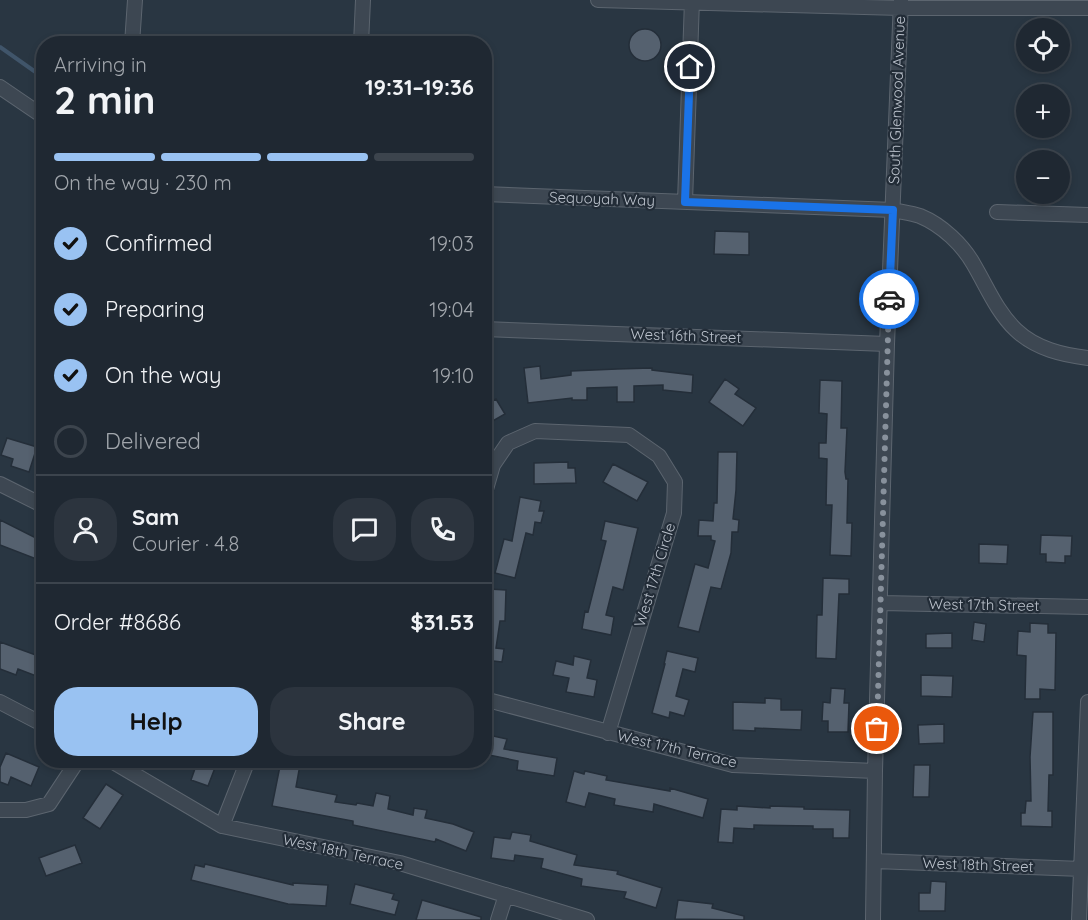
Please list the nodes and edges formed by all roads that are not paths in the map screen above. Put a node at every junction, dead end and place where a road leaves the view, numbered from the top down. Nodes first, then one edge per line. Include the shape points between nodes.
1 (135, 0) edge
2 (363, 0) edge
3 (598, 0) edge
4 (692, 1) edge
5 (901, 4) edge
6 (1088, 9) edge
7 (133, 36) edge
8 (361, 36) edge
9 (0, 87) edge
10 (36, 112) edge
11 (492, 194) edge
12 (685, 202) junction
13 (893, 210) junction
14 (997, 212) dead end
15 (1088, 215) edge
16 (492, 328) edge
17 (887, 344) junction
18 (1088, 358) edge
19 (492, 468) edge
20 (0, 484) edge
21 (36, 502) edge
22 (881, 603) junction
23 (1088, 607) edge
24 (492, 701) edge
25 (0, 702) edge
26 (1088, 702) edge
27 (36, 720) edge
28 (608, 733) junction
29 (1087, 745) edge
30 (73, 768) edge
31 (124, 768) edge
32 (246, 768) edge
33 (875, 771) junction
34 (0, 810) edge
35 (222, 826) junction
36 (875, 861) junction
37 (1082, 869) junction
38 (506, 895) junction
39 (498, 920) edge
40 (588, 920) edge
41 (873, 920) edge
42 (1079, 920) edge

1 - 7 street
2 - 8 street
3 - 4 street
4 - 5 street
4 - 12 street
5 - 6 street
5 - 13 street, South Glenwood Avenue
9 - 10 street
11 - 12 street, Sequoyah Way
12 - 13 street, Sequoyah Way
13 - 17 street, South Glenwood Avenue
13 - 18 street, Sequoyah Way via 920,216 959,244 1001,314 1017,331 1035,344 1063,355
14 - 15 street
16 - 17 street, West 16th Street
17 - 22 street, South Glenwood Avenue
19 - 28 street, West 17th Circle via 508,443 535,432 629,435 659,456 675,482 674,513
20 - 21 street
22 - 23 street, West 17th Street
22 - 33 street, South Glenwood Avenue
24 - 28 street, West 17th Terrace
25 - 27 street
26 - 29 street
28 - 33 street, West 17th Terrace via 733,765
29 - 37 street
30 - 34 street via 49,804 26,810
31 - 35 street, West 18th Terrace
32 - 35 street
33 - 36 street, South Glenwood Avenue
35 - 38 street, West 18th Terrace via 400,863
36 - 37 street, West 18th Street
36 - 41 street, South Glenwood Avenue
37 - 42 street
38 - 39 street
38 - 40 street, West 18th Terrace

